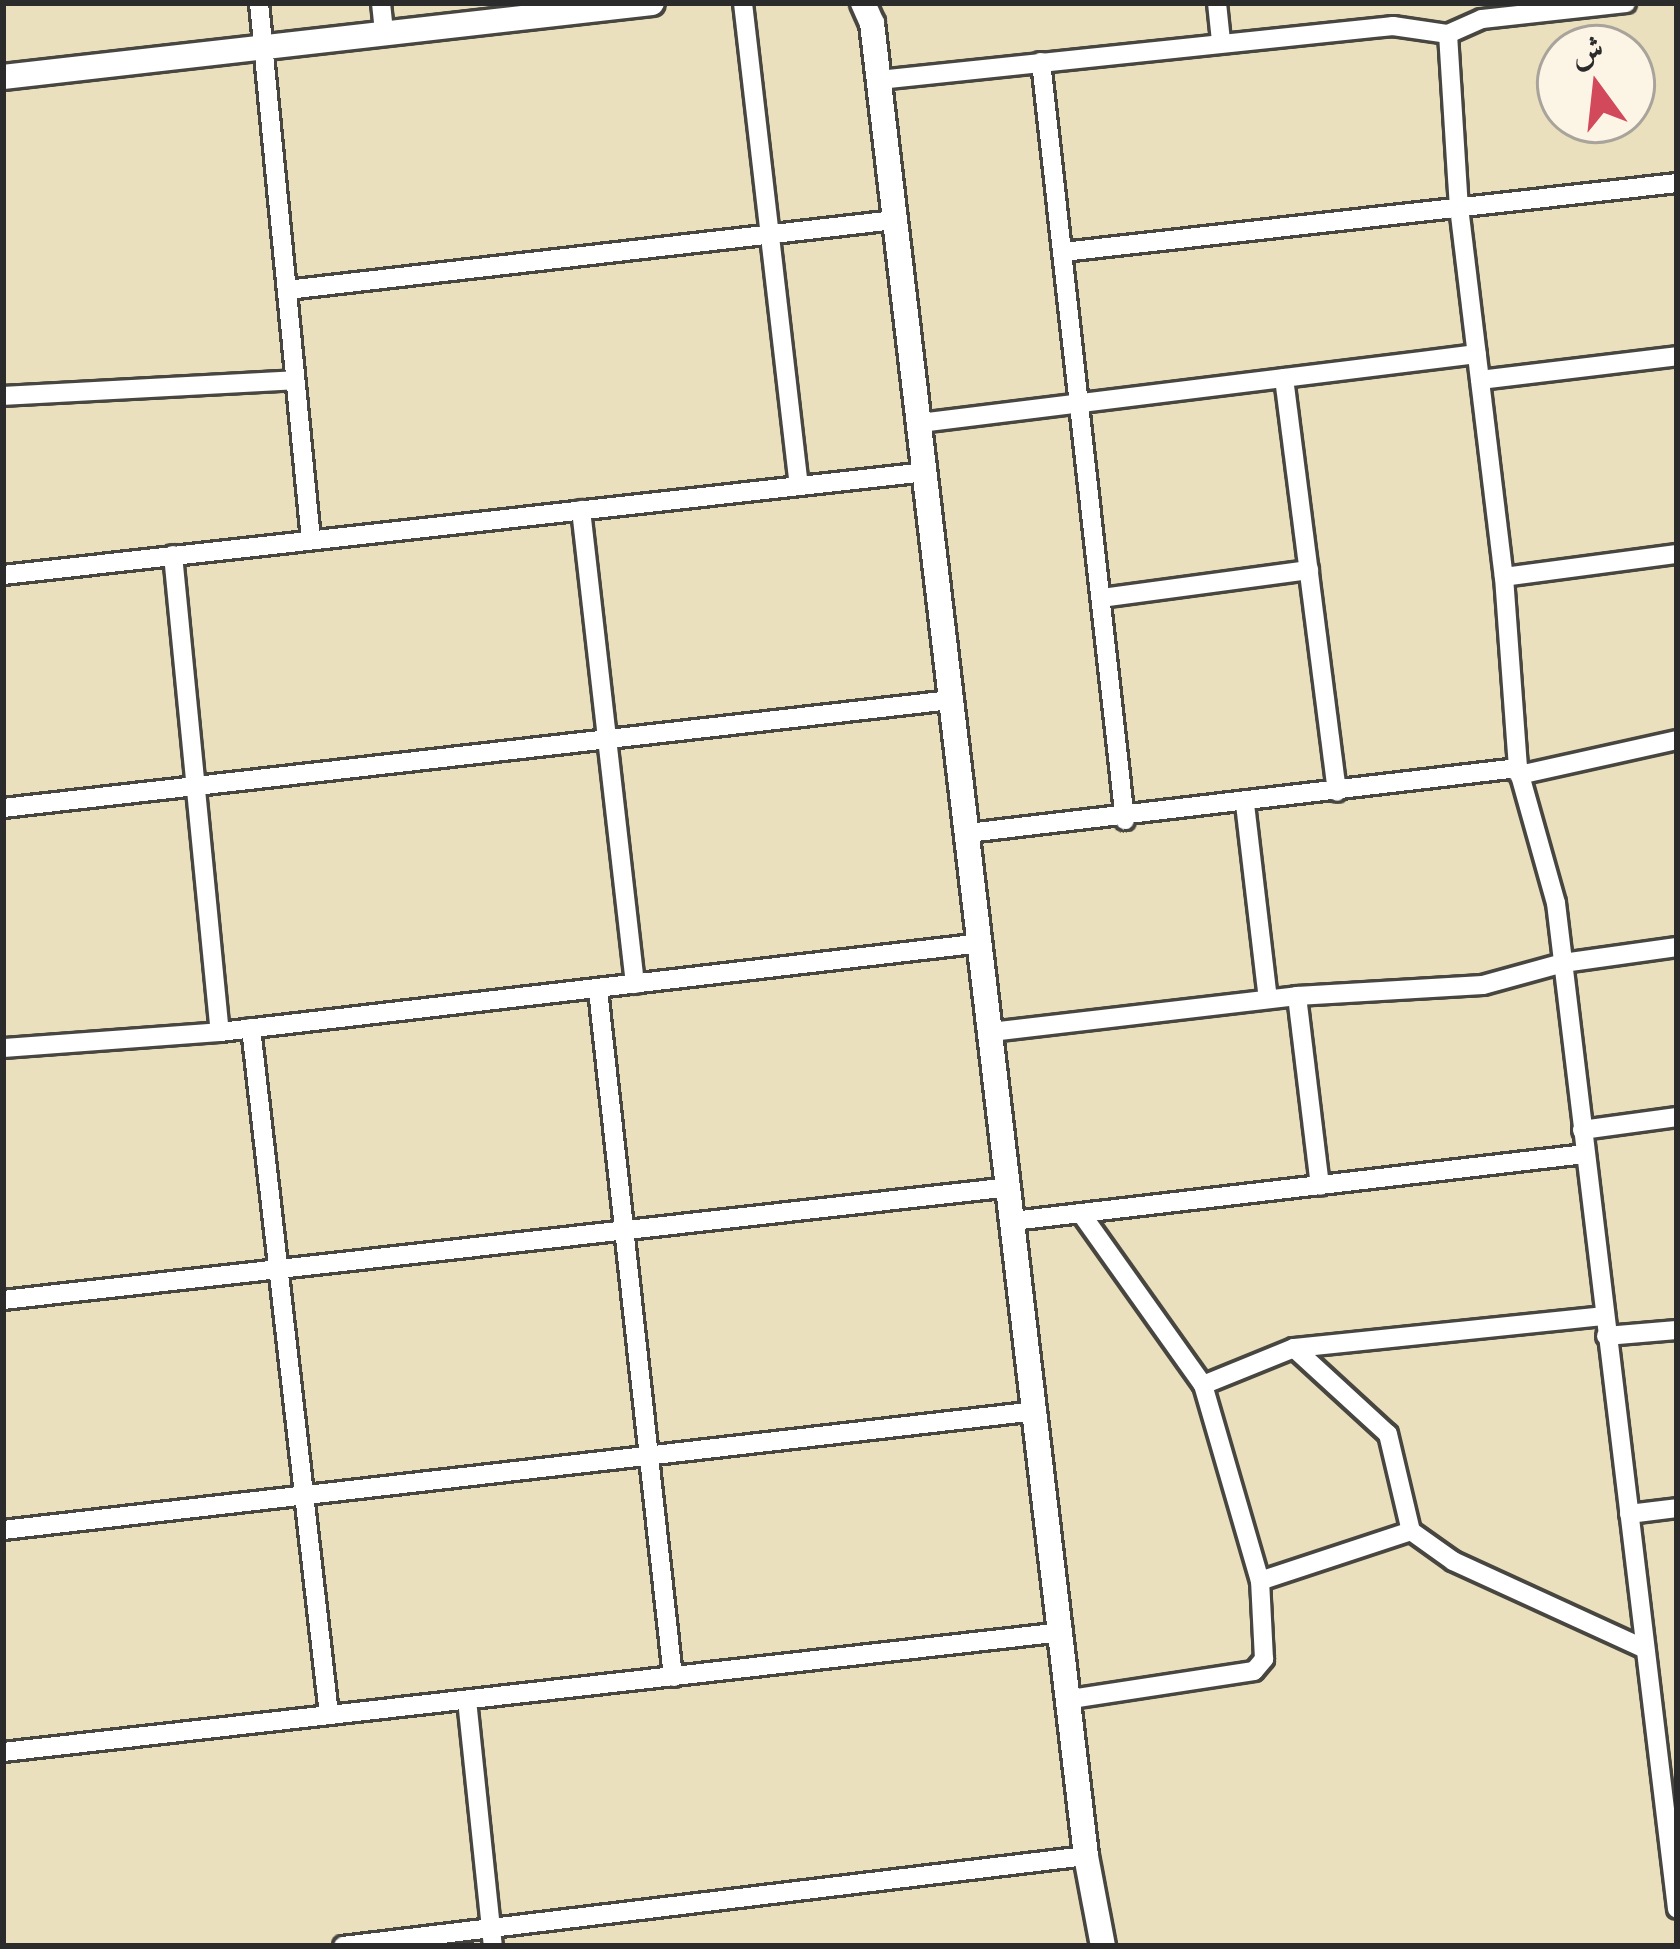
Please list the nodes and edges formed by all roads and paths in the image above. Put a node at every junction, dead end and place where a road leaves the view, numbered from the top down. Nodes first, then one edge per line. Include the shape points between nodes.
1 (259, 3) edge
2 (381, 3) edge
3 (652, 3) edge
4 (743, 3) edge
5 (863, 3) edge
6 (1217, 3) edge
7 (1391, 3) edge
8 (1626, 3) edge
9 (1393, 26) junction
10 (384, 34) junction
11 (1448, 34) junction
12 (1221, 40) junction
13 (263, 48) junction
14 (1041, 62) junction
15 (3, 77) edge
16 (879, 80) junction
17 (1677, 183) edge
18 (1459, 207) junction
19 (896, 220) junction
20 (770, 234) junction
21 (1063, 252) junction
22 (287, 290) junction
23 (1477, 354) junction
24 (1677, 356) edge
25 (1284, 378) junction
26 (295, 380) junction
27 (1480, 380) junction
28 (3, 396) edge
29 (1080, 404) junction
30 (920, 423) junction
31 (926, 472) junction
32 (799, 486) junction
33 (581, 510) junction
34 (311, 540) junction
35 (1677, 554) edge
36 (173, 555) junction
37 (1309, 570) junction
38 (3, 575) edge
39 (1504, 577) junction
40 (1102, 598) junction
41 (951, 700) junction
42 (610, 738) junction
43 (1677, 740) edge
44 (1518, 772) junction
45 (193, 782) junction
46 (1337, 792) junction
47 (1245, 805) junction
48 (3, 808) edge
49 (1124, 820) junction
50 (968, 833) junction
51 (982, 943) junction
52 (1677, 947) edge
53 (1563, 963) junction
54 (635, 984) junction
55 (598, 989) junction
56 (1298, 996) junction
57 (1268, 999) junction
58 (251, 1028) junction
59 (220, 1031) junction
60 (991, 1031) junction
61 (3, 1048) edge
62 (1677, 1117) edge
63 (1582, 1130) junction
64 (1585, 1154) junction
65 (1010, 1186) junction
66 (1320, 1186) junction
67 (1083, 1216) junction
68 (1013, 1221) junction
69 (627, 1236) junction
70 (280, 1270) junction
71 (3, 1300) edge
72 (1603, 1316) junction
73 (1677, 1330) edge
74 (1606, 1336) junction
75 (1294, 1348) junction
76 (1203, 1385) junction
77 (1037, 1411) junction
78 (648, 1453) junction
79 (307, 1495) junction
80 (1677, 1508) edge
81 (1629, 1514) junction
82 (3, 1530) edge
83 (1411, 1531) junction
84 (1260, 1581) junction
85 (1063, 1632) junction
86 (1646, 1649) junction
87 (673, 1677) junction
88 (1071, 1699) junction
89 (467, 1700) junction
90 (329, 1714) junction
91 (3, 1752) edge
92 (1670, 1793) edge
93 (1085, 1856) junction
94 (1677, 1909) edge
95 (492, 1937) edge
96 (344, 1946) edge
97 (1103, 1946) edge

1 - 13 street
2 - 10 street
3 - 10 street
4 - 20 street
5 - 16 street
6 - 12 street
7 - 9 street
8 - 11 street via 1482,19
9 - 11 street
9 - 12 street
10 - 13 street
11 - 18 street
12 - 14 street
13 - 15 street
13 - 22 street
14 - 16 street
14 - 21 street
16 - 19 street
17 - 18 street
18 - 21 street
18 - 23 street
19 - 20 street
19 - 30 street
20 - 22 street
20 - 32 street
21 - 29 street
22 - 26 street
23 - 25 street
23 - 27 street
24 - 27 street
25 - 29 street
25 - 37 street
26 - 28 street
26 - 34 street
27 - 39 street
29 - 30 street
29 - 40 street
30 - 31 street
31 - 32 street
31 - 41 street
32 - 33 street
33 - 34 street
33 - 42 street
34 - 36 street
35 - 39 street
36 - 38 street
36 - 45 street
37 - 40 street
37 - 46 street
39 - 44 street
40 - 49 street
41 - 42 street
41 - 50 street
42 - 45 street
42 - 54 street
43 - 44 street
44 - 46 street
44 - 53 street via 1550,869
45 - 48 street
45 - 59 street
46 - 47 street
47 - 49 street
47 - 57 street
49 - 50 street
50 - 51 street
51 - 54 street
51 - 60 street
52 - 53 street
53 - 56 street via 1483,985
53 - 63 street
54 - 55 street
55 - 58 street
55 - 69 street
56 - 57 street
56 - 66 street
57 - 60 street
58 - 59 street
58 - 70 street
59 - 61 street
60 - 65 street
62 - 63 street
63 - 64 street
64 - 66 street
64 - 72 street
65 - 68 street
65 - 69 street
66 - 67 street
67 - 68 street
67 - 76 street
68 - 77 street
69 - 70 street
69 - 78 street
70 - 71 street
70 - 79 street
72 - 74 street
72 - 75 street
73 - 74 street
74 - 81 street
75 - 76 street
75 - 83 street via 1388,1434
76 - 84 street
77 - 78 street
77 - 85 street
78 - 79 street
78 - 87 street
79 - 82 street
79 - 90 street
80 - 81 street
81 - 86 street
83 - 84 street
83 - 86 street via 1453,1561
84 - 88 street via 1264,1659 1254,1671
85 - 87 street
85 - 88 street
86 - 92 street
87 - 89 street
88 - 93 street
89 - 90 street
89 - 95 street
90 - 91 street
92 - 94 street
93 - 95 street
93 - 97 street
95 - 96 street

